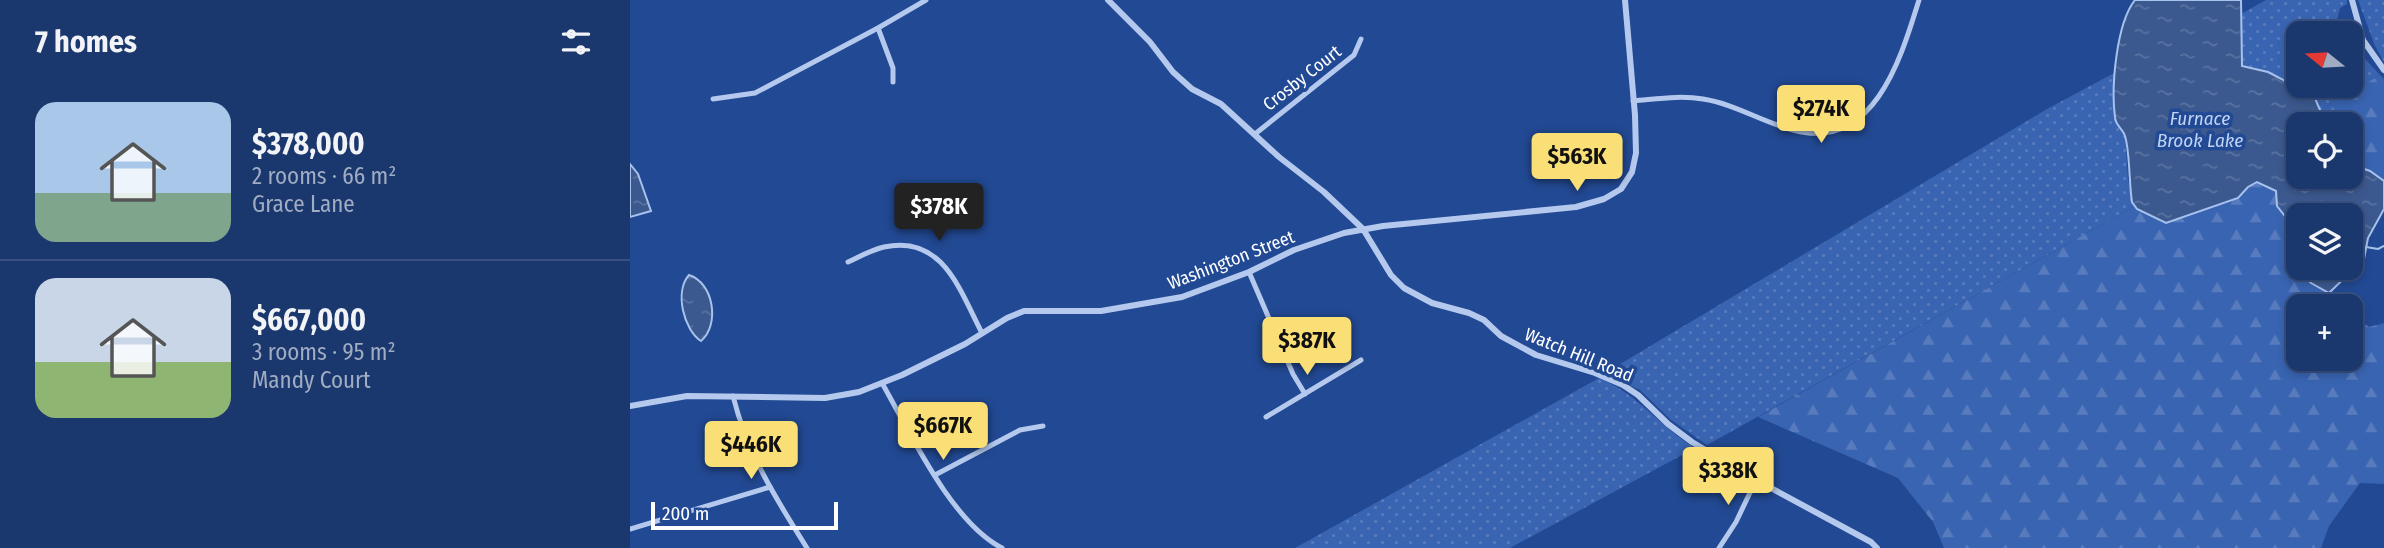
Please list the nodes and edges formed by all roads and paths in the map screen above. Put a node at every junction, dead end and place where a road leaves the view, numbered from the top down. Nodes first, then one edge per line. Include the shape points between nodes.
1 (926, 0) edge
2 (1108, 0) edge
3 (1625, 0) edge
4 (1919, 0) edge
5 (2352, 0) edge
6 (878, 28) junction
7 (1361, 39) dead end
8 (2384, 70) edge
9 (893, 82) dead end
10 (713, 99) dead end
11 (1633, 101) junction
12 (1255, 134) junction
13 (1363, 229) junction
14 (848, 262) dead end
15 (1249, 272) junction
16 (982, 333) junction
17 (1361, 360) dead end
18 (882, 383) junction
19 (1305, 394) junction
20 (733, 397) junction
21 (630, 406) edge
22 (1266, 417) dead end
23 (1043, 426) dead end
24 (936, 475) junction
25 (1756, 480) junction
26 (770, 487) junction
27 (630, 529) edge
28 (807, 548) edge
29 (1002, 548) edge
30 (1719, 548) edge
31 (1877, 548) edge

1 - 6 street
2 - 12 street, Watch Hill Road via 1173,72
3 - 11 street, Washington Street
4 - 11 street via 1891,77 1878,99 1851,123 1831,131 1795,131 1704,99
5 - 8 street via 2363,40
6 - 9 street via 893,68
6 - 10 street via 755,93
7 - 12 street, Crosby Court via 1354,55
11 - 13 street, Washington Street via 1636,153 1632,172 1621,189 1604,199 1566,208
12 - 13 street, Watch Hill Road
13 - 15 street, Washington Street via 1294,250
13 - 25 street, Watch Hill Road via 1404,288 1432,303 1484,320 1518,347 1623,385 1684,436
14 - 16 street via 885,247 910,247 937,257
15 - 16 street, Washington Street via 1182,297 1130,307 1024,311
15 - 19 street
16 - 18 street, Washington Street
17 - 19 street
18 - 20 street, Washington Street via 825,398
18 - 24 street
19 - 22 street
20 - 21 street, Washington Street via 687,396
20 - 26 street via 747,444
23 - 24 street via 1020,430
24 - 29 street via 976,530
25 - 30 street
25 - 31 street, Watch Hill Road
26 - 27 street
26 - 28 street

